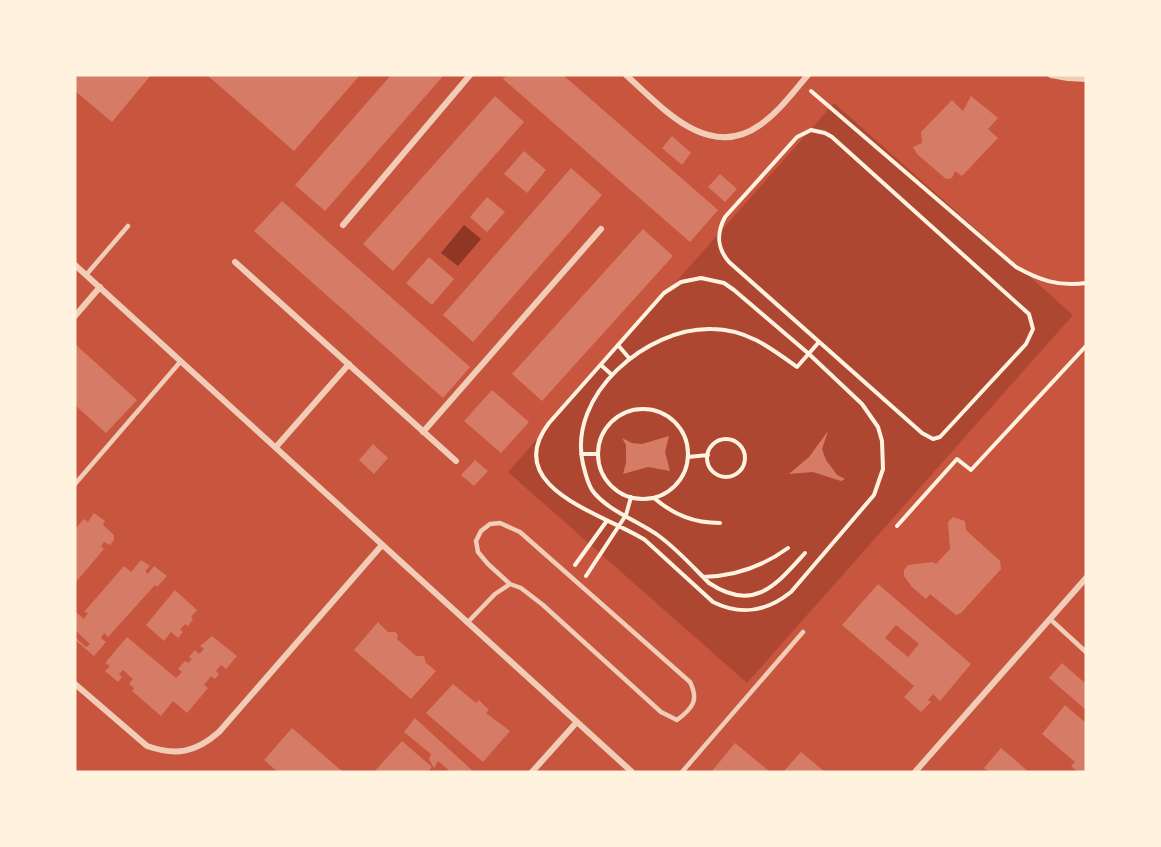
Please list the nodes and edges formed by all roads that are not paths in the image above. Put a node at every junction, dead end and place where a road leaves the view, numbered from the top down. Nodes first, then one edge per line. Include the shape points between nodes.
1 (470, 75) edge
2 (626, 75) edge
3 (808, 75) edge
4 (1051, 75) edge
5 (1086, 79) edge
6 (343, 225) dead end
7 (128, 226) dead end
8 (601, 230) dead end
9 (235, 262) dead end
10 (75, 265) edge
11 (86, 275) junction
12 (100, 287) junction
13 (75, 316) edge
14 (181, 361) junction
15 (349, 364) junction
16 (423, 432) junction
17 (276, 447) junction
18 (456, 460) dead end
19 (75, 484) edge
20 (382, 545) junction
21 (1086, 578) edge
22 (510, 584) junction
23 (1050, 619) junction
24 (467, 623) junction
25 (803, 632) dead end
26 (1086, 652) edge
27 (75, 684) edge
28 (576, 723) junction
29 (532, 772) edge
30 (632, 772) edge
31 (682, 772) edge
32 (915, 772) edge

1 - 6 street
2 - 3 street via 692,130 726,137 759,126
4 - 5 street
7 - 11 lane
8 - 16 street
9 - 15 street
10 - 11 street
11 - 12 street
12 - 13 street
12 - 14 street
14 - 17 street
14 - 19 lane
15 - 16 street
15 - 17 street
16 - 18 street
17 - 20 street
20 - 24 street
20 - 27 street via 219,732 193,749 177,752 147,746
21 - 23 street
22 - 22 lane via 478,552 476,541 490,524 500,523 520,532 569,573 690,682 695,691 694,703 678,720 661,712 543,605
22 - 24 lane
23 - 26 lane
23 - 32 street
24 - 28 street
25 - 31 lane
28 - 29 street
28 - 30 street

